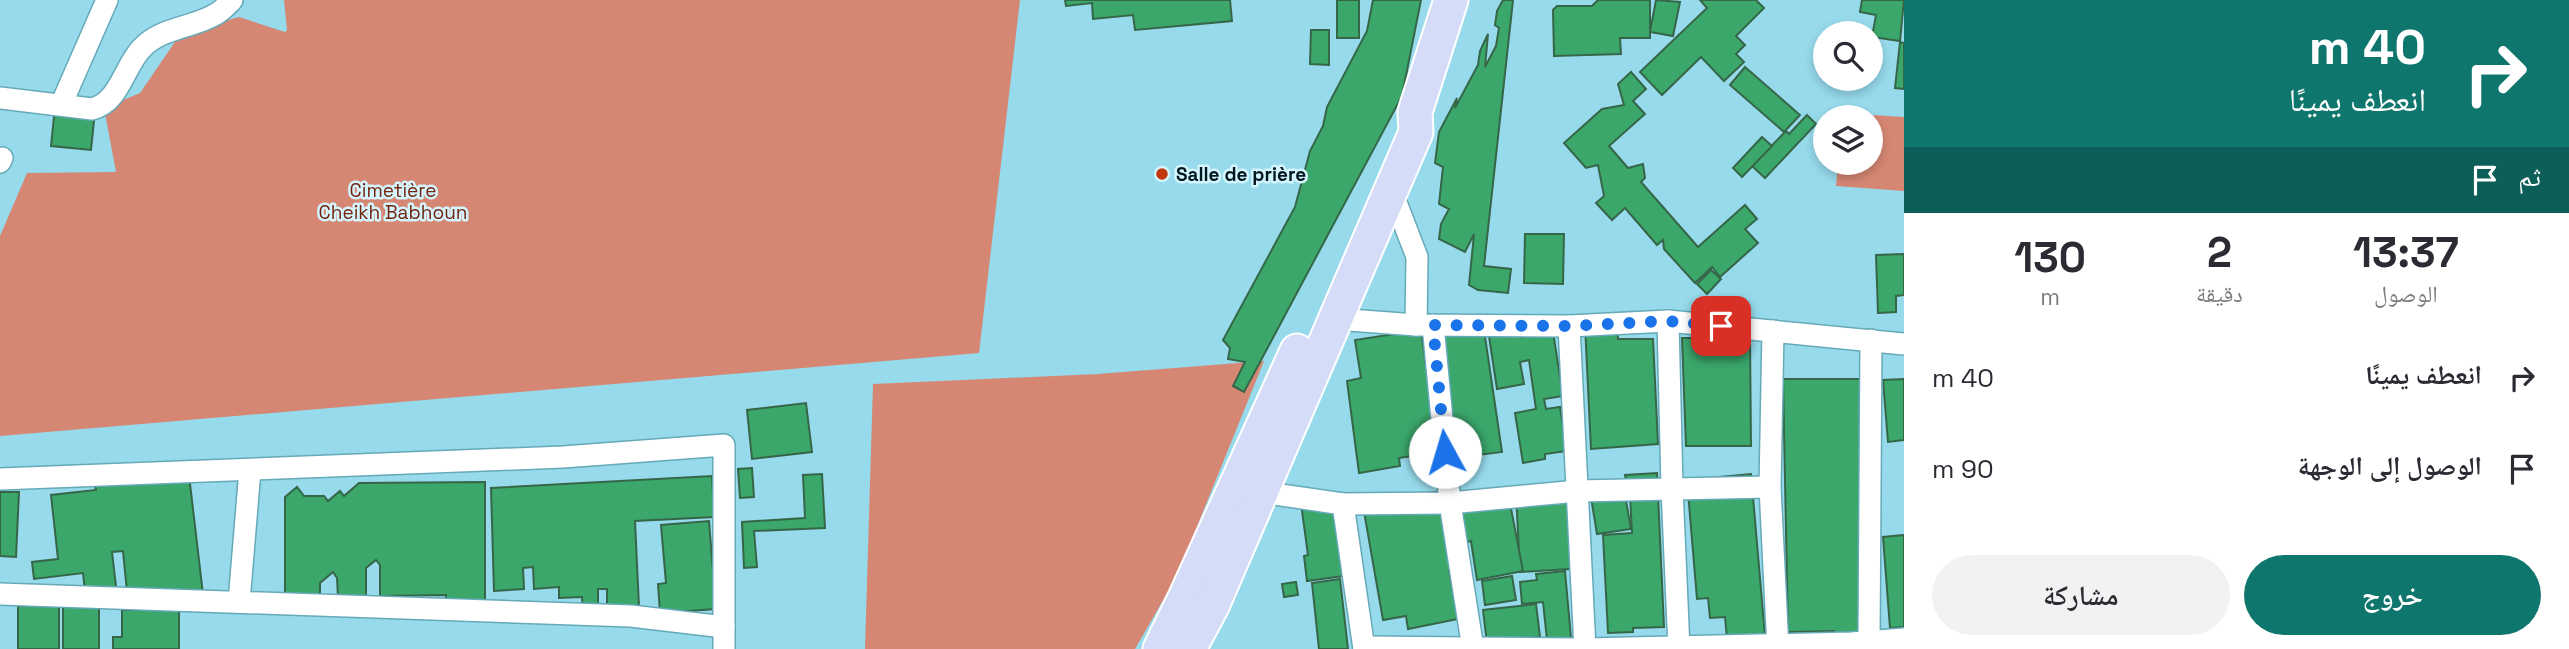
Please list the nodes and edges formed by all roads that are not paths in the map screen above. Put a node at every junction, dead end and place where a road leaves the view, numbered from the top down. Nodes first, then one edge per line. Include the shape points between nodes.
1 (107, 0) edge
2 (232, 0) edge
3 (1451, 0) edge
4 (0, 98) edge
5 (61, 106) junction
6 (1415, 111) junction
7 (1392, 192) junction
8 (1336, 319) junction
9 (1668, 321) junction
10 (1424, 325) junction
11 (1569, 326) junction
12 (1773, 331) junction
13 (1871, 340) junction
14 (1904, 344) edge
15 (250, 470) junction
16 (0, 480) edge
17 (1770, 487) junction
18 (1672, 488) junction
19 (1578, 491) junction
20 (1246, 493) junction
21 (1450, 503) junction
22 (1343, 504) junction
23 (0, 594) edge
24 (239, 602) junction
25 (724, 627) junction
26 (1904, 639) edge
27 (1857, 644) edge
28 (1778, 646) edge
29 (1679, 647) edge
30 (1364, 648) edge
31 (724, 649) edge
32 (1160, 649) edge
33 (1189, 649) edge
34 (1474, 649) edge
35 (1585, 649) edge

1 - 5 street
2 - 5 street via 216,14 156,37 141,48 100,107
3 - 6 main road
4 - 5 street
6 - 7 main road via 1416,132
6 - 20 main road via 1400,127
7 - 8 main road
7 - 10 street via 1417,257
8 - 10 street
8 - 20 main road
9 - 11 street
9 - 12 street
9 - 18 street
10 - 11 street
10 - 21 street
11 - 19 street
12 - 13 street
12 - 17 street
13 - 14 street
13 - 27 street
15 - 16 street
15 - 24 street
15 - 25 street via 563,457 724,445
17 - 18 street
17 - 28 street
18 - 19 street
18 - 29 street
19 - 21 street
19 - 35 street
20 - 22 street
20 - 32 main road
20 - 33 main road via 1212,606
21 - 22 street
21 - 34 street
22 - 30 street
23 - 24 street
24 - 25 street via 631,616
25 - 31 street
26 - 27 street
27 - 28 street
28 - 29 street
29 - 35 street
30 - 34 street
34 - 35 street

